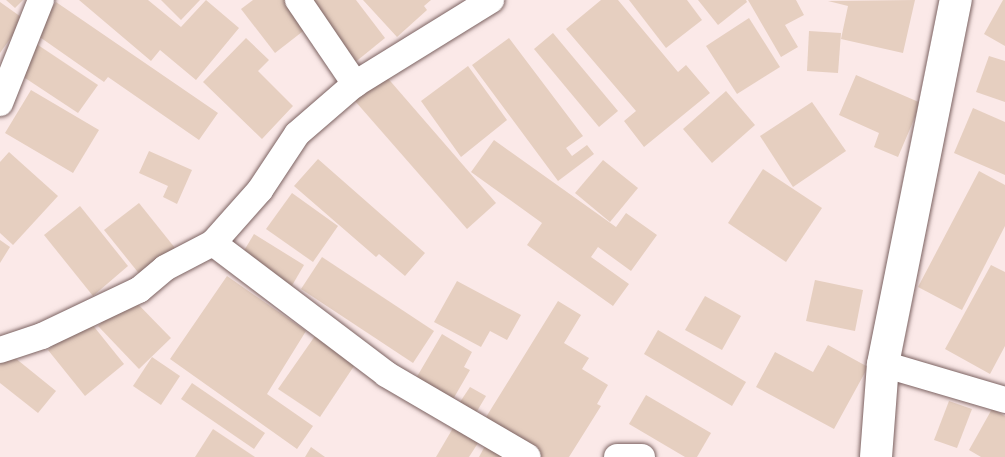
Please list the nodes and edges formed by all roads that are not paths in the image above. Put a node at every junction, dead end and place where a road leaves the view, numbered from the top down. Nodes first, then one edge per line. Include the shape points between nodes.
1 (41, 0) edge
2 (298, 0) edge
3 (491, 0) edge
4 (956, 0) edge
5 (355, 84) junction
6 (0, 103) edge
7 (213, 243) junction
8 (0, 350) edge
9 (883, 364) junction
10 (1005, 400) edge
11 (528, 457) edge
12 (617, 457) edge
13 (642, 457) edge
14 (876, 457) edge

1 - 6 street
2 - 5 street
3 - 5 street
4 - 9 street
5 - 7 street via 297,134 260,190
7 - 8 street via 165,268 139,290 42,336
7 - 11 street via 386,374
9 - 10 street
9 - 14 street
12 - 13 street

